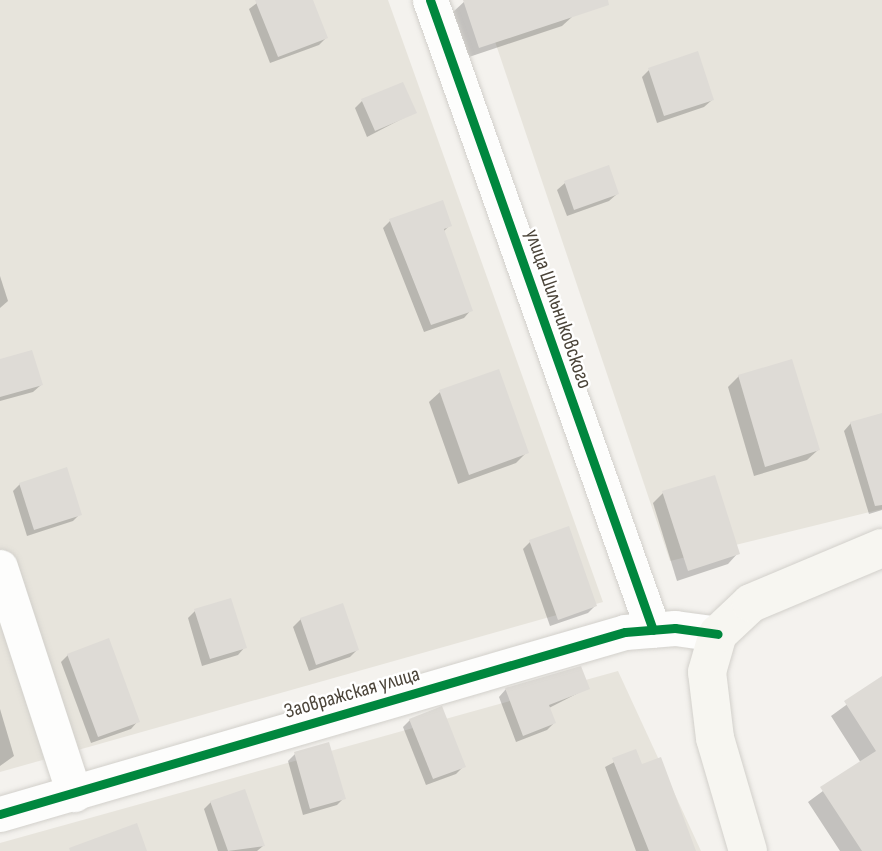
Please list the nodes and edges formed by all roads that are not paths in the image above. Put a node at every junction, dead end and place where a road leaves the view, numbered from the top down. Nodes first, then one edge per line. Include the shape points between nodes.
1 (430, 0) edge
2 (882, 548) edge
3 (0, 567) edge
4 (653, 630) junction
5 (718, 634) junction
6 (74, 794) junction
7 (0, 814) edge
8 (748, 851) edge

1 - 4 street, улица Шильниковского
2 - 5 main road via 751,603
3 - 6 street
4 - 5 street, Заовражская улица
4 - 6 street, Заовражская улица via 625,632
5 - 8 main road via 706,672 715,738
6 - 7 street, Заовражская улица

